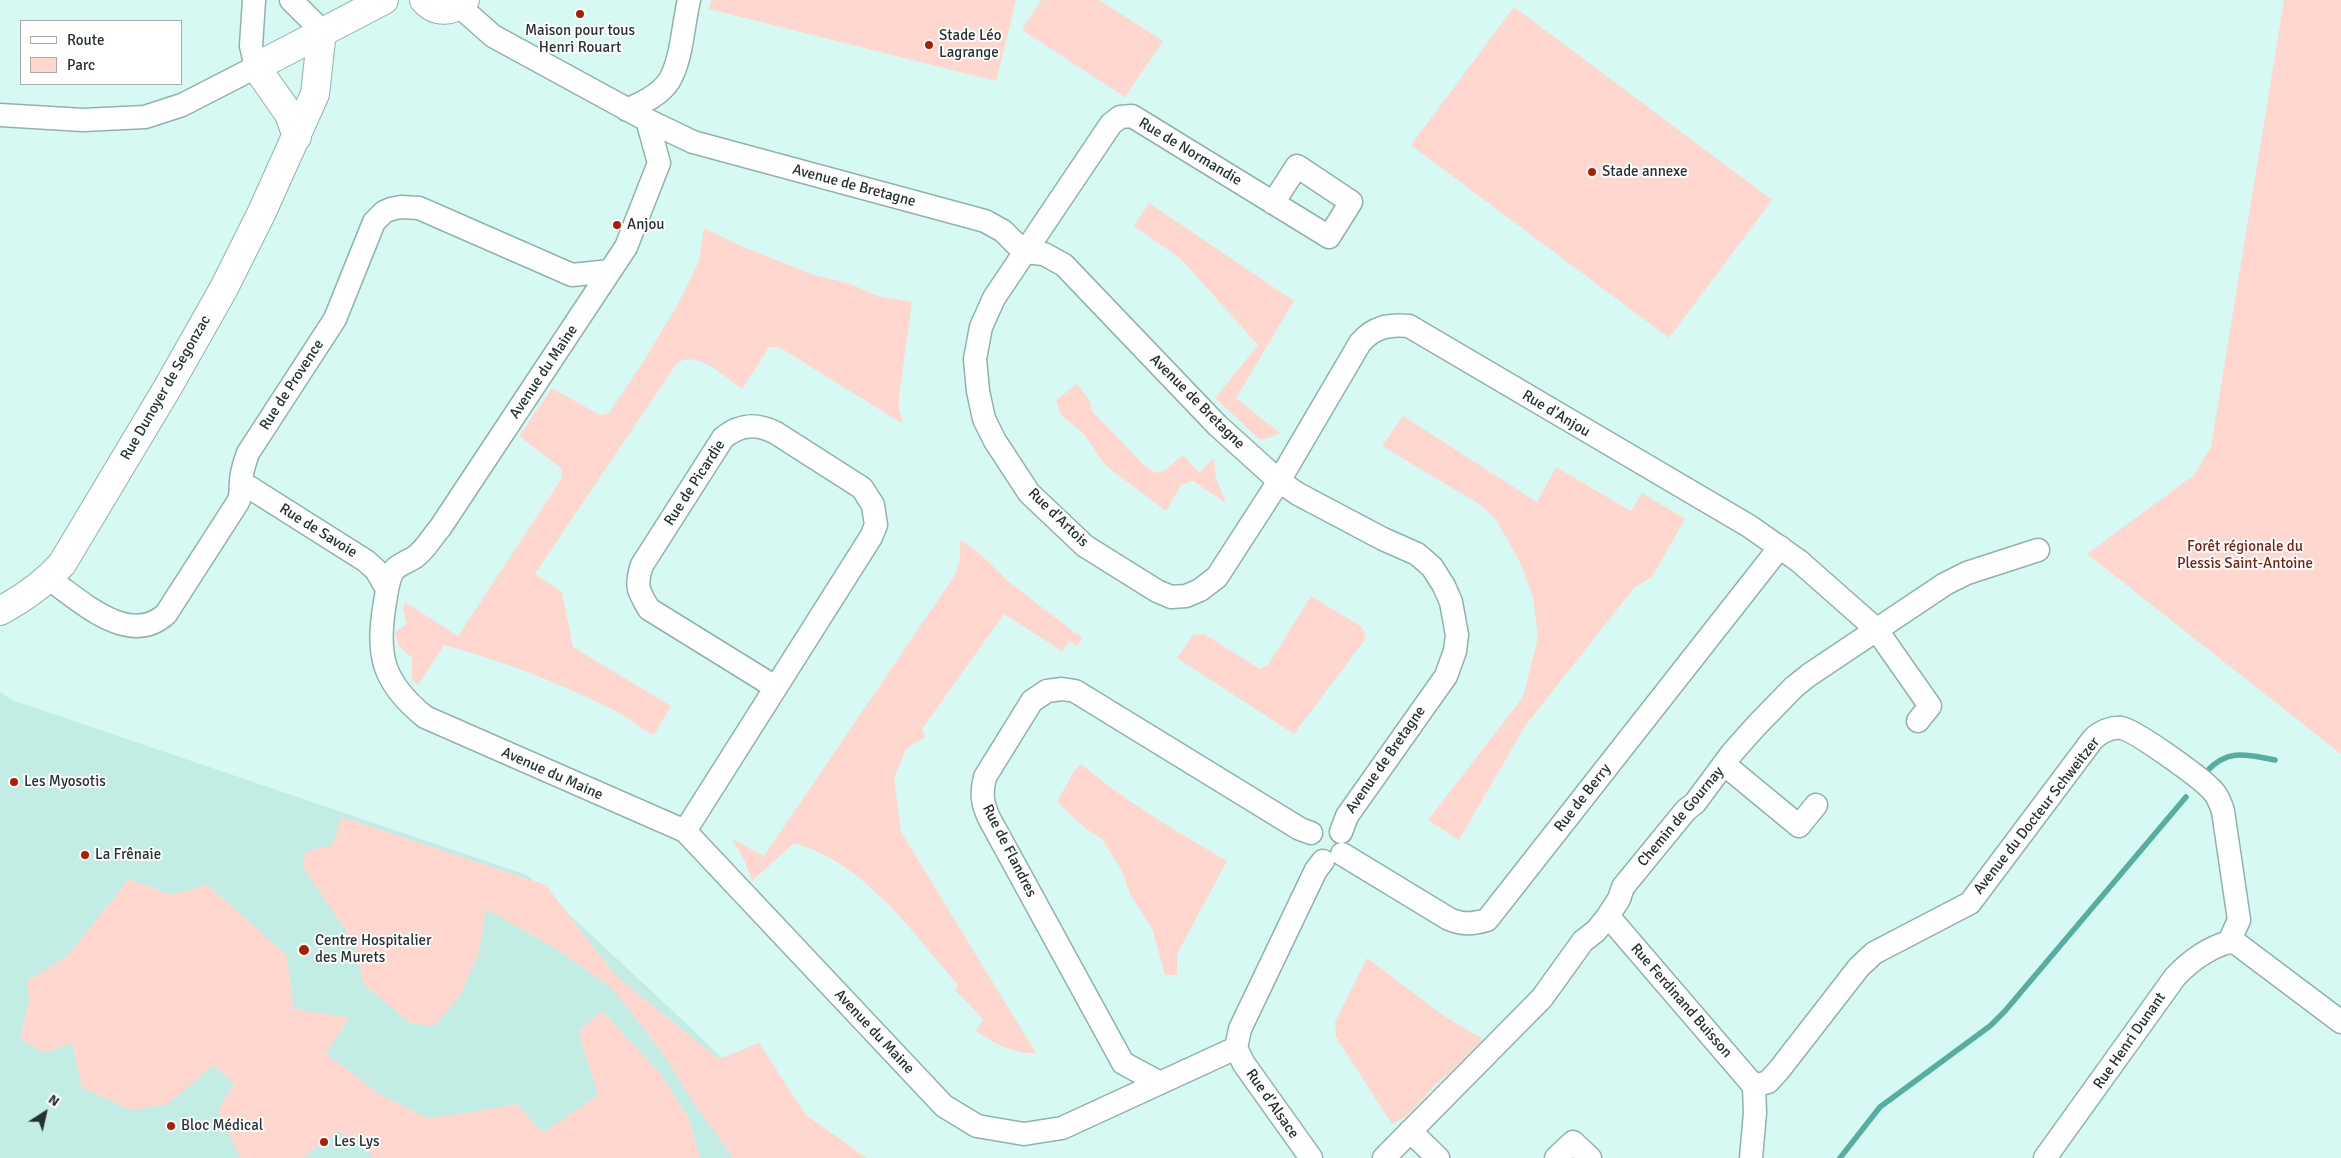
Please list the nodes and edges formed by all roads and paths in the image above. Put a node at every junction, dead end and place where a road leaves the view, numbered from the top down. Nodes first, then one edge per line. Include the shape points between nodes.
1 (254, 0) edge
2 (292, 0) edge
3 (384, 0) edge
4 (424, 0) edge
5 (689, 0) edge
6 (462, 3) edge
7 (322, 31) junction
8 (256, 67) junction
9 (627, 110) junction
10 (0, 115) edge
11 (647, 120) junction
12 (297, 137) junction
13 (684, 139) junction
14 (659, 162) junction
15 (1273, 202) dead end
16 (1024, 252) junction
17 (610, 272) junction
18 (572, 275) junction
19 (586, 309) junction
20 (1279, 481) junction
21 (240, 482) junction
22 (1780, 547) junction
23 (2038, 550) dead end
24 (49, 579) junction
25 (387, 589) junction
26 (0, 611) edge
27 (1876, 629) junction
28 (775, 687) junction
29 (1918, 721) dead end
30 (1725, 765) junction
31 (1816, 805) dead end
32 (685, 832) junction
33 (1312, 833) junction
34 (1335, 849) junction
35 (1608, 916) junction
36 (2229, 942) junction
37 (2341, 1022) edge
38 (1236, 1048) junction
39 (1160, 1083) junction
40 (1754, 1086) junction
41 (1410, 1131) junction
42 (1310, 1158) edge
43 (1384, 1158) edge
44 (1438, 1158) edge
45 (1556, 1158) edge
46 (1590, 1158) edge
47 (1751, 1158) edge
48 (2045, 1158) edge

1 - 8 street via 251,46
2 - 7 street
3 - 7 main road
4 - 6 main road via 439,10 452,9
5 - 9 street via 676,64 669,81 646,101
6 - 9 street, Avenue de Bretagne via 493,36
7 - 8 main road
7 - 12 main road, Rue Dunoyer de Segonzac via 315,94
8 - 10 street via 182,106 145,117 82,120
8 - 12 main road via 289,114
9 - 11 street, Avenue de Bretagne
11 - 13 street, Avenue de Bretagne
11 - 14 street
12 - 24 main road, Rue Dunoyer de Segonzac via 224,288 67,555
13 - 14 street
13 - 16 street, Avenue de Bretagne via 985,221 1003,230
14 - 17 street, Avenue du Maine via 630,238
15 - 16 street, Rue de Normandie via 1132,116 1120,117 1111,124
16 - 20 street, Avenue de Bretagne via 1044,254 1064,265 1217,424
16 - 20 street, Rue d'Artois via 994,298 981,328 975,359 978,392 984,419 995,441 1029,493 1058,522 1085,546 1157,591 1171,596 1186,596 1217,577
17 - 18 street, Rue de Provence
17 - 19 street, Avenue du Maine
18 - 19 street
18 - 21 street, Rue de Provence via 418,208 401,207 384,212 370,229 335,319 248,453
19 - 25 street, Avenue du Maine via 440,528 417,556 394,569
20 - 22 street, Rue d'Anjou via 1367,334 1389,325 1409,326
20 - 34 street, Avenue de Bretagne via 1349,521 1418,554 1432,567 1444,586 1455,620 1455,651 1446,676 1347,816
21 - 24 street, Rue de Provence via 242,494 238,502 166,614 154,624 122,625
21 - 25 street, Rue de Savoie via 366,561 376,570
22 - 27 street, Rue d'Anjou
22 - 34 street, Rue de Berry via 1487,920 1472,924 1449,919
23 - 27 street, Chemin de Gournay via 1967,573
24 - 26 main road, Rue Dunoyer de Segonzac via 28,596
25 - 32 street, Avenue du Maine via 381,623 383,659 391,682 405,701 425,717
27 - 29 street, Rue d'Anjou via 1930,706
27 - 30 street, Chemin de Gournay via 1794,687 1732,753
28 - 28 street, Rue de Picardie via 876,525 873,505 862,488 776,433 764,427 748,426 734,429 723,438 642,565 637,579 638,591 649,609
28 - 32 street, Rue de Picardie
30 - 31 street via 1799,826
30 - 35 street, Chemin de Gournay via 1623,887
32 - 39 street, Avenue du Maine via 944,1106 978,1126 1024,1134 1062,1128
33 - 34 street via 1326,825 1337,828
33 - 34 street via 1310,850 1318,859
33 - 39 street, Rue de Flandres via 1300,829 1075,691 1047,692 1032,701 985,778 983,804 989,818 1119,1055 1124,1063
34 - 38 street, Avenue de Bretagne via 1316,870 1244,1020
35 - 40 street, Rue Ferdinand Buisson
35 - 41 street, Chemin de Gournay via 1596,931 1583,940 1520,1023
36 - 37 street via 2236,943
36 - 40 street, Avenue du Docteur Schweitzer via 2239,920 2219,801 2204,783 2136,734 2122,728 2111,728 2093,739 1970,903 1874,953 1854,973 1780,1070 1768,1082
36 - 48 street, Rue Henri Dunant via 2194,960 2176,977
38 - 39 street, Avenue du Maine
38 - 42 street, Rue d'Alsace
40 - 47 street
41 - 43 street, Chemin de Gournay
41 - 44 street
45 - 46 street via 1573,1142

